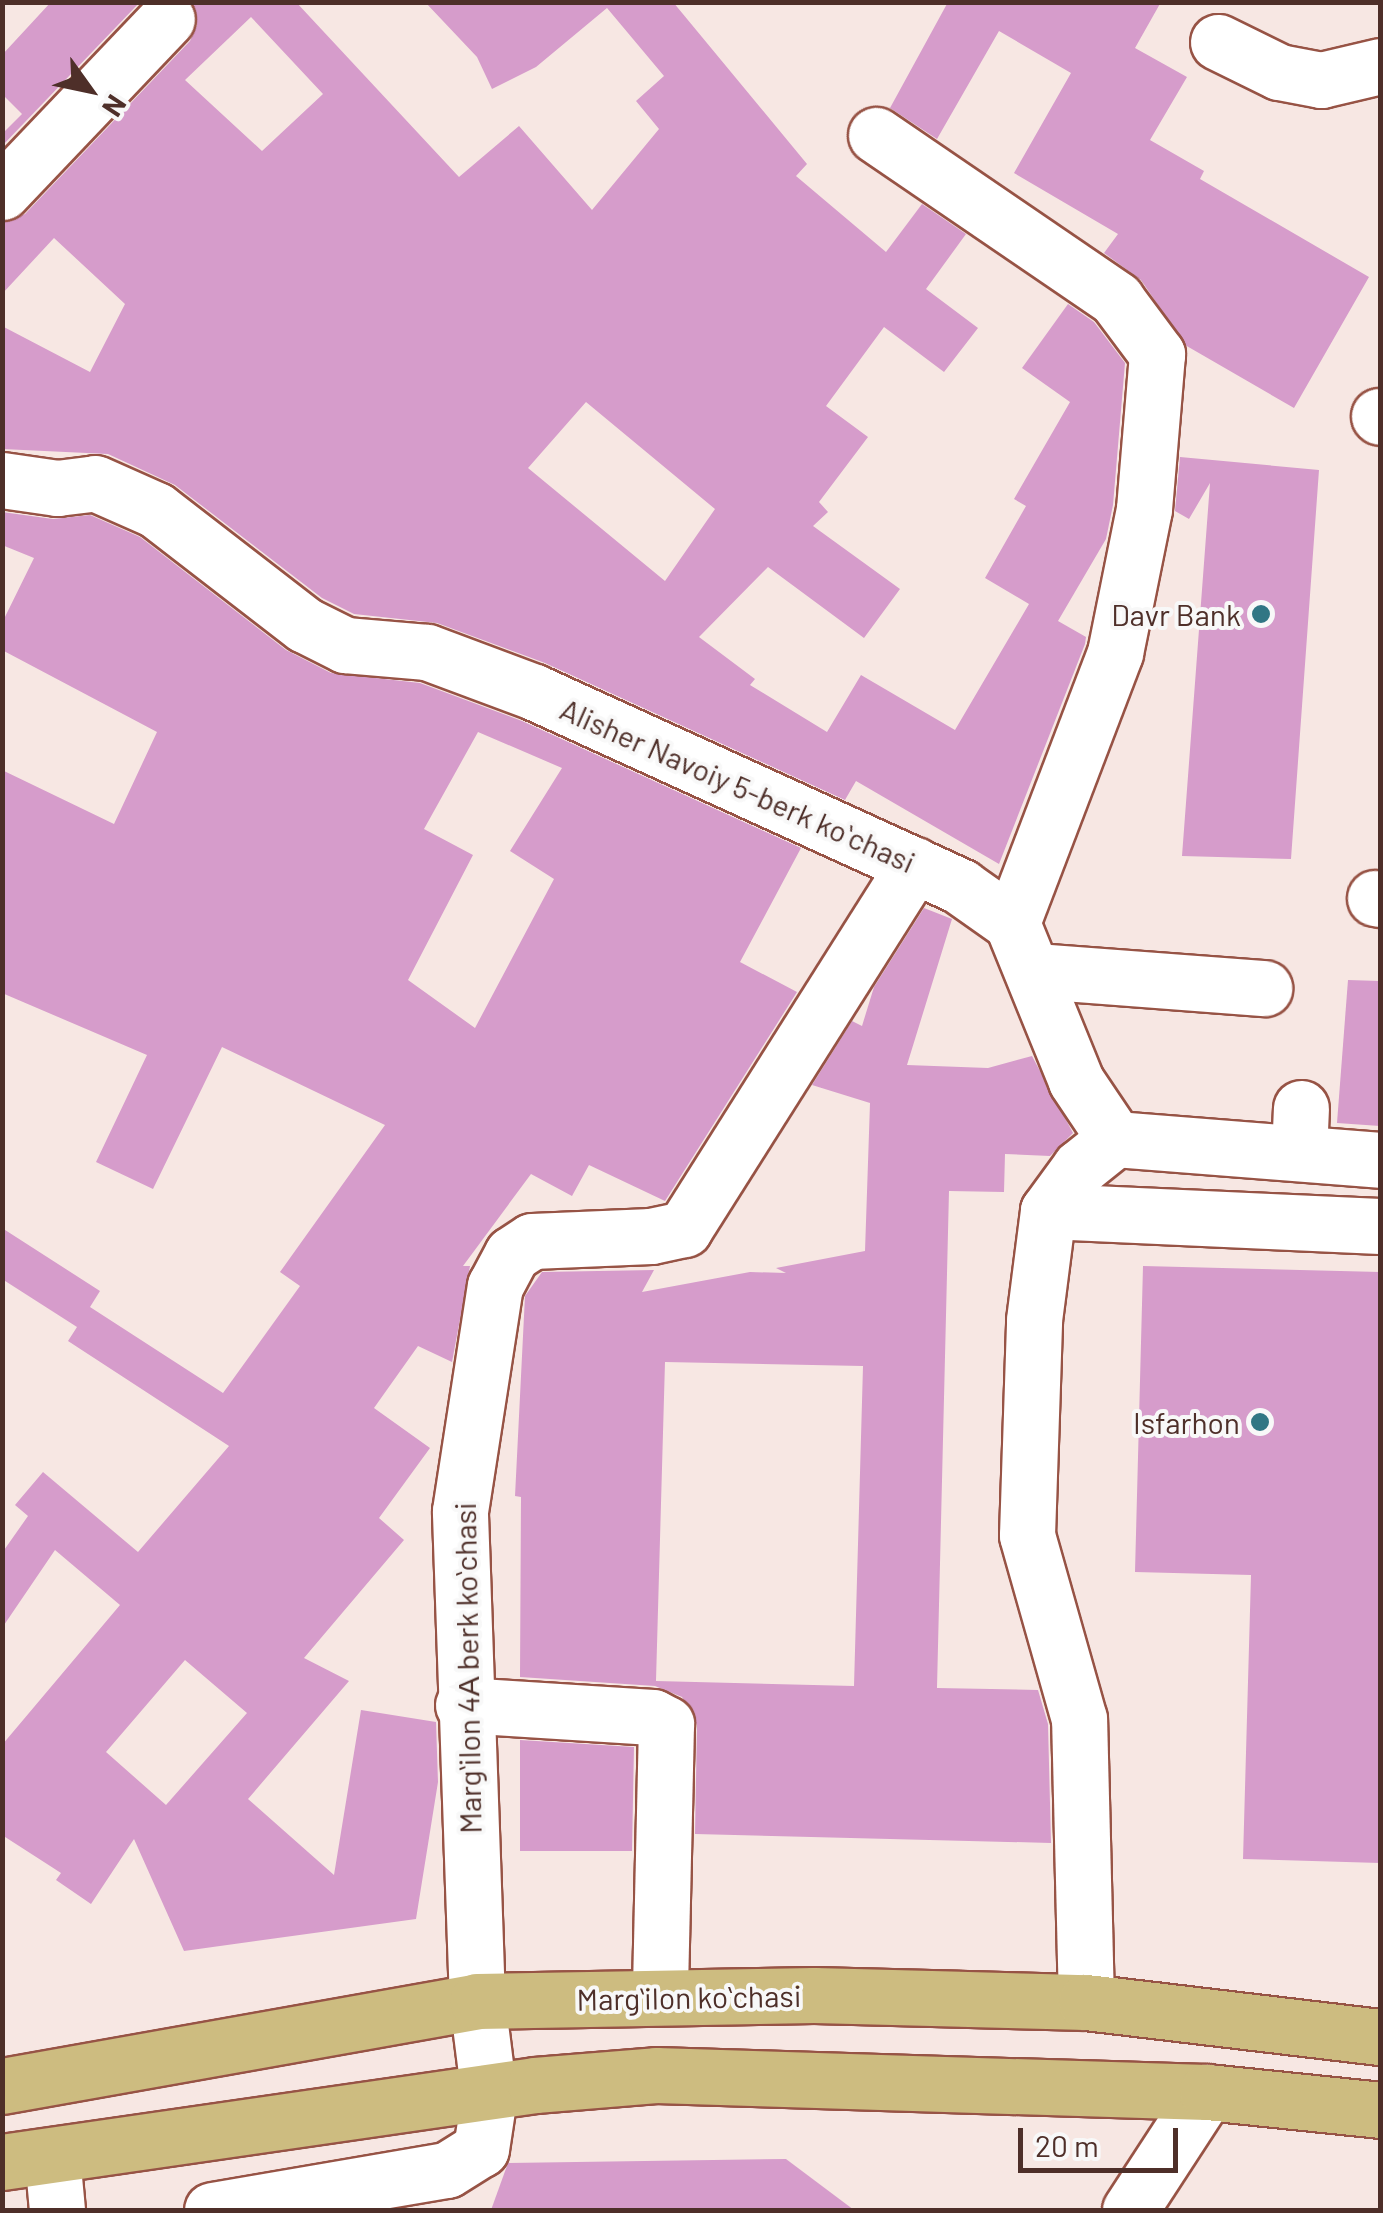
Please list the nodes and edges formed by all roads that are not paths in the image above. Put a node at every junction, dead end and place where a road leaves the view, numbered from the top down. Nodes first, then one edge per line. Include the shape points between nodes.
1 (167, 19) dead end
2 (1218, 42) dead end
3 (1380, 66) edge
4 (876, 135) dead end
5 (2, 192) edge
6 (2, 480) edge
7 (914, 865) junction
8 (1012, 923) junction
9 (1036, 971) junction
10 (1264, 988) dead end
11 (1115, 1139) junction
12 (1380, 1160) edge
13 (1048, 1211) junction
14 (1380, 1226) edge
15 (463, 1705) junction
16 (660, 1997) junction
17 (477, 2002) junction
18 (1086, 2002) junction
19 (1380, 2036) edge
20 (2, 2086) edge
21 (1208, 2092) junction
22 (489, 2096) junction
23 (1380, 2110) edge
24 (27, 2160) edge
25 (57, 2210) edge
26 (212, 2210) edge
27 (1130, 2210) edge

1 - 5 street
2 - 3 street via 1279,72 1321,80
4 - 8 street via 1116,300 1157,354 1144,509 1114,653
6 - 7 street, Alisher Navoiy 5-berk koʻchasi via 57,488 94,483 156,510 305,625 345,645 427,652 534,692
7 - 8 street, Alisher Navoiy 5-berk koʻchasi via 962,887
7 - 15 street, Margʻilon 4А berk koʻchasi via 684,1228 651,1236 532,1241 512,1254 494,1286 460,1511
8 - 9 street, Alisher Navoiy 5-berk koʻchasi
9 - 10 street
9 - 11 street, Alisher Navoiy 5-berk koʻchasi via 1076,1081
11 - 12 street via 1300,1131
11 - 13 street via 1080,1167
13 - 14 street
13 - 18 street via 1034,1320 1027,1535 1079,1718
15 - 16 street via 653,1717 666,1724
15 - 17 street, Margʻilon 4А berk koʻchasi
16 - 17 main road, Margʻilon koʻchasi
16 - 18 main road, Margʻilon koʻchasi
17 - 20 main road, Margʻilon koʻchasi
17 - 22 street, Margʻilon 4А berk koʻchasi
18 - 19 main road, Margʻilon koʻchasi
21 - 22 main road via 656,2076 535,2085
21 - 23 main road
21 - 27 street
22 - 24 main road
22 - 26 street, Margʻilon 4А berk koʻchasi via 480,2149 469,2162
24 - 25 street

